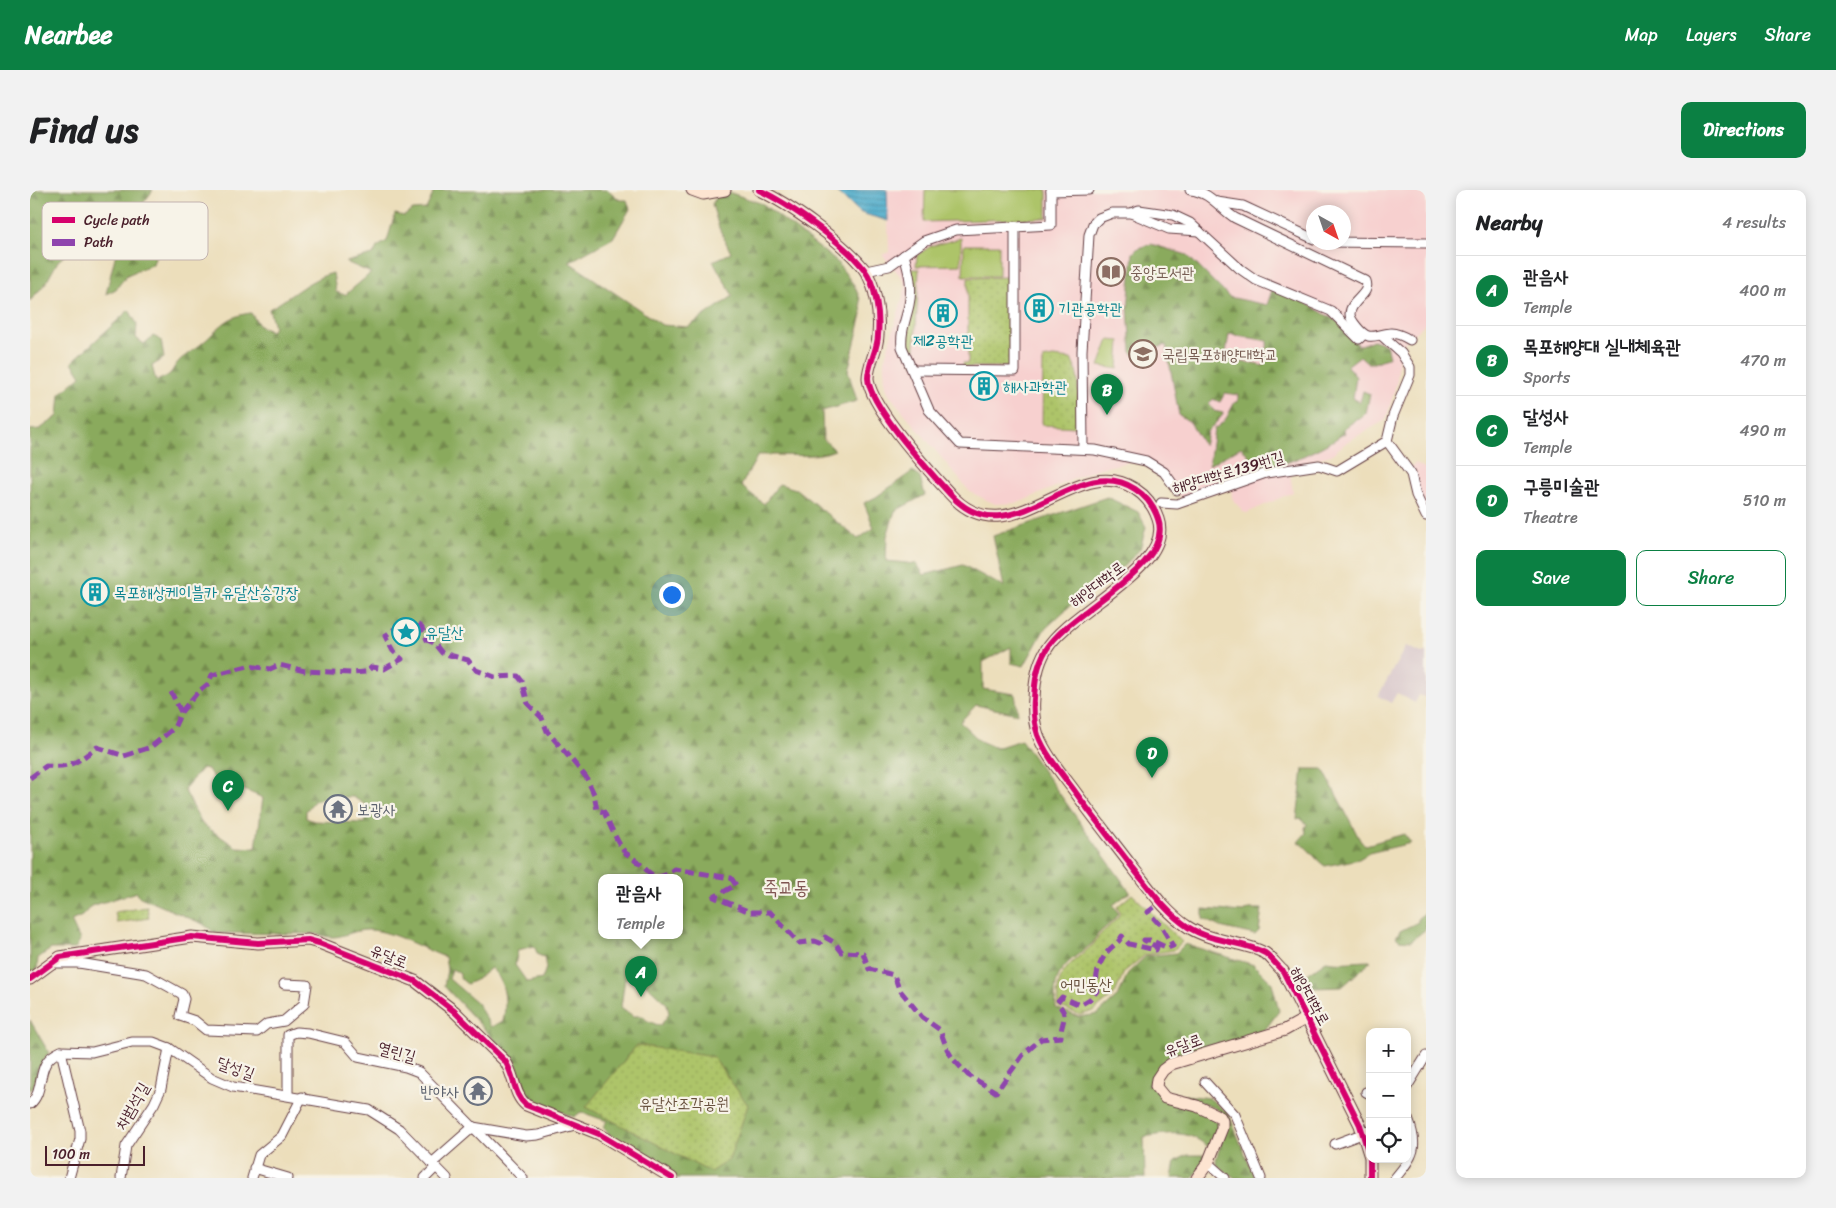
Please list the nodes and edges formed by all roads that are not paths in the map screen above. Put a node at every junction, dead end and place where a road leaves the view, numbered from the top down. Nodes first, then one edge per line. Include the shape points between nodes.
1 (692, 190) edge
2 (725, 190) edge
3 (759, 190) edge
4 (1051, 190) edge
5 (1089, 190) edge
6 (1190, 190) edge
7 (1217, 202) junction
8 (1131, 213) junction
9 (1015, 226) junction
10 (1199, 231) junction
11 (1306, 235) edge
12 (1351, 242) edge
13 (1426, 244) edge
14 (904, 255) junction
15 (866, 271) junction
16 (1363, 335) junction
17 (1382, 336) junction
18 (1410, 340) dead end
19 (914, 370) junction
20 (1387, 441) junction
21 (1082, 448) junction
22 (1177, 490) dead end
23 (1161, 503) dead end
24 (1426, 516) edge
25 (79, 959) junction
26 (30, 979) edge
27 (284, 984) dead end
28 (1307, 1018) junction
29 (169, 1048) junction
30 (61, 1050) junction
31 (1426, 1056) edge
32 (1411, 1080) edge
33 (1205, 1082) dead end
34 (288, 1095) junction
35 (302, 1097) junction
36 (30, 1104) edge
37 (575, 1125) junction
38 (1411, 1126) edge
39 (473, 1127) junction
40 (1366, 1132) edge
41 (1335, 1144) dead end
42 (1411, 1156) edge
43 (1208, 1163) junction
44 (1370, 1163) edge
45 (1406, 1163) edge
46 (434, 1165) junction
47 (254, 1168) junction
48 (69, 1178) edge
49 (121, 1178) edge
50 (252, 1178) edge
51 (288, 1178) edge
52 (425, 1178) edge
53 (447, 1178) edge
54 (523, 1178) edge
55 (672, 1178) edge
56 (1197, 1178) edge
57 (1224, 1178) edge
58 (1261, 1178) edge
59 (1370, 1178) edge
60 (1395, 1178) edge

1 - 2 street via 703,194
3 - 15 street, 해양대학로 via 824,233
4 - 5 street
4 - 9 street via 1051,225
6 - 7 street via 1199,191
7 - 11 street via 1243,206
7 - 16 street via 1235,218 1366,281 1366,290 1350,310 1350,317
8 - 10 street via 1169,229
8 - 10 street via 1139,210 1173,215
8 - 21 street via 1105,215 1098,218 1090,229 1082,351
9 - 14 street via 956,230 924,241
9 - 19 street via 1015,371
10 - 16 street via 1256,280 1331,311 1358,338
12 - 13 street
14 - 15 street via 889,266
14 - 19 street via 911,279 910,303 901,342 905,357
15 - 28 street, 해양대학로 via 877,303 879,336 868,377 876,404 960,504 986,515 1010,515 1082,484 1100,480 1131,486 1146,498 1153,509 1160,522 1161,535 1152,556 1140,569 1071,621 1046,648 1035,685 1034,722 1038,736 1054,763 1160,903 1189,928 1216,940 1266,954 1283,971
16 - 17 street
17 - 18 street via 1394,333
17 - 20 street via 1401,353 1410,367
19 - 21 street via 931,412 960,444
20 - 23 street, 해양대학로139번길 via 1337,470 1319,464 1266,473 1177,504
20 - 24 street via 1411,474
21 - 22 street via 1146,461 1164,472
25 - 26 street, 유달로 via 60,957
25 - 27 street via 155,978 184,996 180,1016 206,1030 257,1032 266,1024 284,1021 304,1004 307,985
25 - 37 street, 유달로 via 192,937 258,943 319,942 415,981 454,1011 505,1061 511,1070 518,1098 526,1105
28 - 40 street, 해양대학로
28 - 43 street, 유달로 via 1284,1030 1171,1064 1160,1074 1156,1087 1165,1098 1197,1106 1222,1121
29 - 30 street, 달성길 via 146,1041 92,1052
29 - 34 street, 달성길 via 222,1083 252,1091
29 - 49 street, 차범석길 via 161,1089 126,1146
30 - 36 street via 49,1058 43,1068 36,1096
30 - 48 street via 80,1131
31 - 32 street
33 - 58 street via 1235,1115
34 - 35 street, 달성길
34 - 39 street, 열린길 via 288,1035 308,1033 345,1042 358,1058 419,1072
35 - 46 street, 달성길 via 352,1105 378,1114 399,1129
35 - 47 street via 282,1136 259,1155
37 - 39 street via 526,1136
37 - 55 street, 유달로 via 599,1134
38 - 42 street via 1415,1136
39 - 46 street
39 - 54 street, 열린길
40 - 41 street
43 - 56 street, 유달로
43 - 57 street
44 - 59 street, 해양대학로
45 - 60 street
46 - 52 street
46 - 53 street, 달성길
47 - 50 street
47 - 51 street

